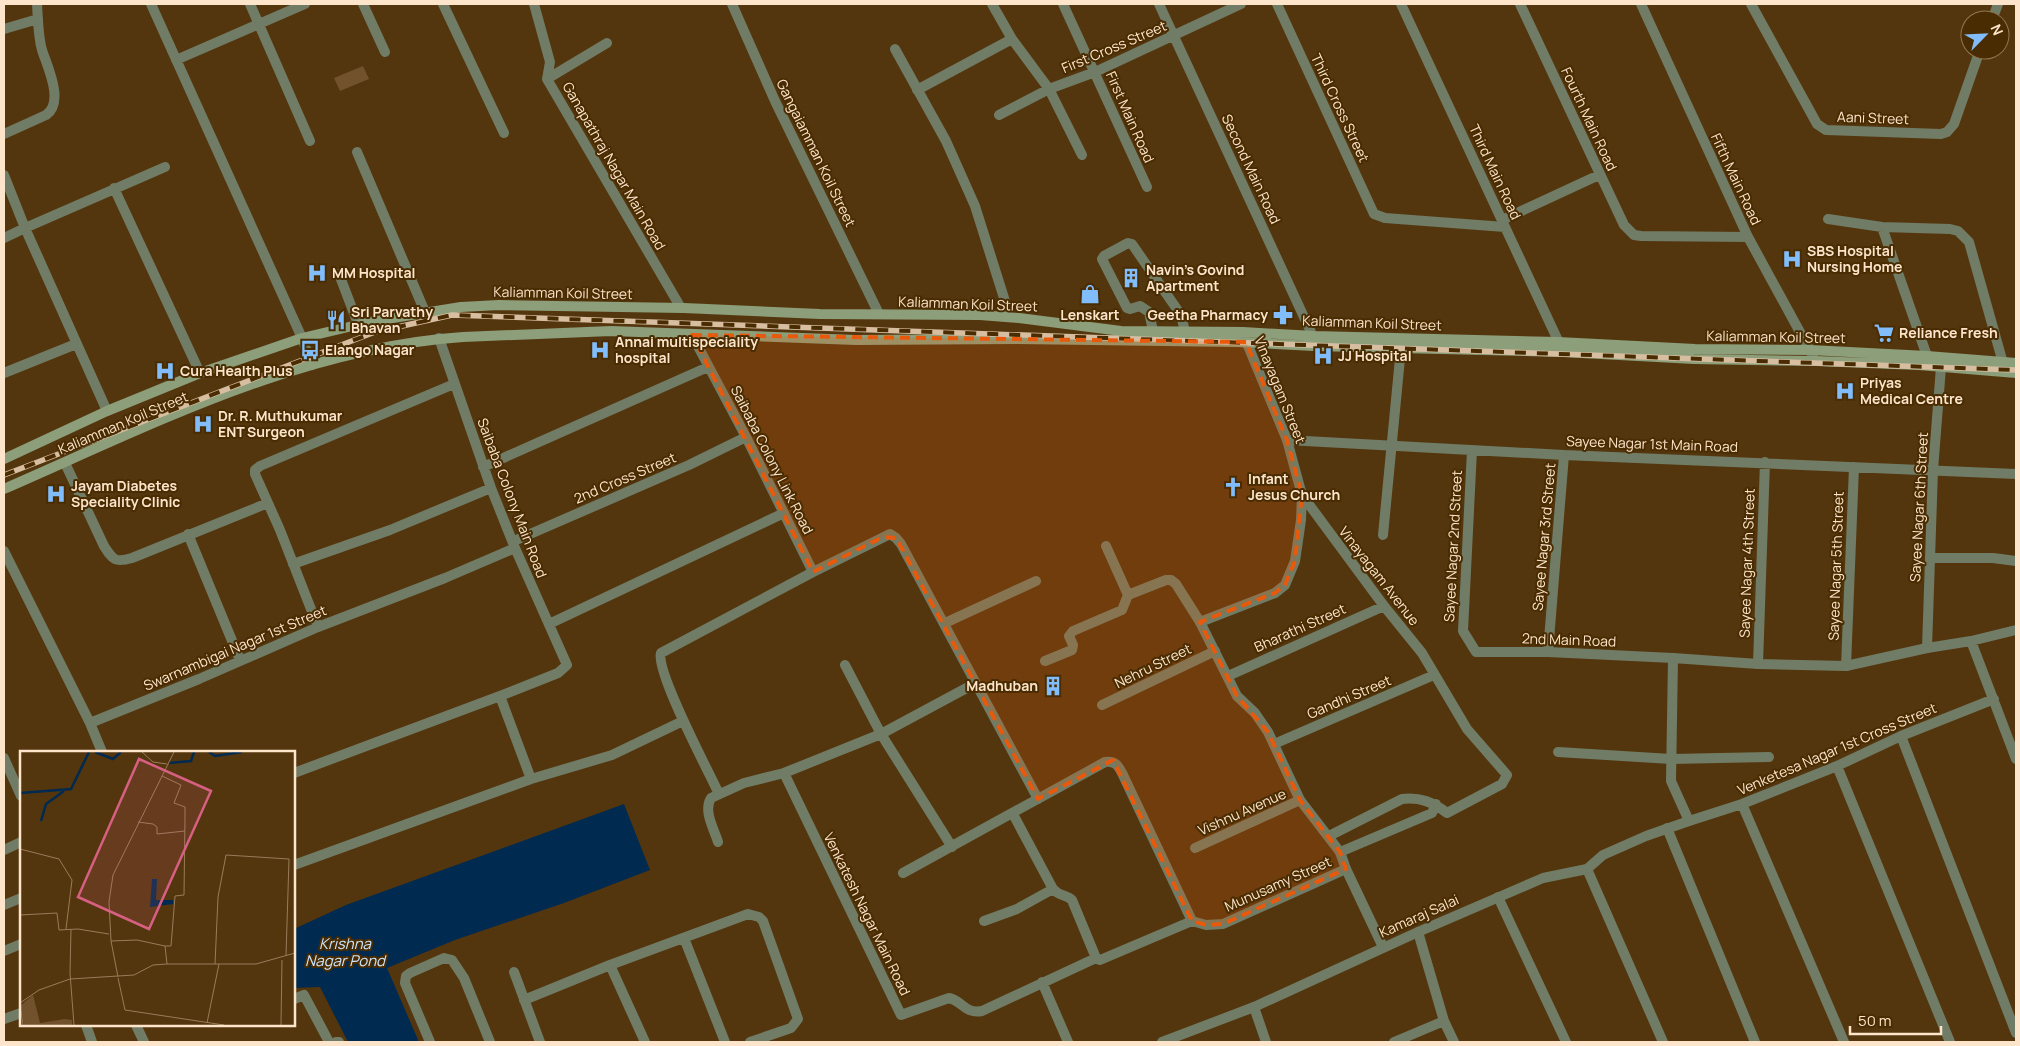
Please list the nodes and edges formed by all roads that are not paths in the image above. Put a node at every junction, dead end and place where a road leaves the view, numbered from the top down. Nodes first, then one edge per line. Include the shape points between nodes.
1 (36, 4) edge
2 (151, 4) edge
3 (250, 4) edge
4 (305, 4) edge
5 (363, 4) edge
6 (443, 4) edge
7 (534, 4) edge
8 (732, 4) edge
9 (992, 4) edge
10 (1064, 4) edge
11 (1159, 4) edge
12 (1241, 4) edge
13 (1277, 4) edge
14 (1401, 4) edge
15 (1520, 4) edge
16 (1641, 4) edge
17 (1751, 4) edge
18 (38, 19) junction
19 (260, 25) junction
20 (4, 29) edge
21 (1174, 36) junction
22 (1012, 38) junction
23 (608, 43) dead end
24 (895, 49) dead end
25 (384, 52) dead end
26 (176, 60) junction
27 (1976, 60) edge
28 (1095, 72) junction
29 (547, 79) junction
30 (1049, 89) junction
31 (917, 90) junction
32 (999, 115) dead end
33 (504, 133) dead end
34 (4, 134) edge
35 (310, 142) dead end
36 (357, 152) dead end
37 (1082, 155) dead end
38 (165, 167) dead end
39 (4, 175) edge
40 (1599, 175) junction
41 (1147, 187) dead end
42 (114, 188) junction
43 (1828, 219) dead end
44 (1504, 224) junction
45 (1882, 226) junction
46 (25, 228) junction
47 (1748, 237) junction
48 (4, 238) edge
49 (339, 274) dead end
50 (681, 308) junction
51 (425, 312) junction
52 (878, 314) junction
53 (1010, 317) junction
54 (358, 324) junction
55 (1154, 331) junction
56 (1185, 332) junction
57 (692, 335) junction
58 (1244, 337) junction
59 (302, 338) junction
60 (439, 338) junction
61 (1316, 341) junction
62 (1558, 342) junction
63 (76, 344) junction
64 (1401, 348) junction
65 (1810, 350) junction
66 (1563, 352) junction
67 (1927, 356) junction
68 (1816, 361) junction
69 (2003, 363) junction
70 (2016, 363) edge
71 (312, 365) junction
72 (708, 367) junction
73 (1940, 367) junction
74 (4, 373) edge
75 (200, 373) junction
76 (2016, 373) edge
77 (454, 384) junction
78 (107, 412) junction
79 (746, 437) junction
80 (1287, 440) junction
81 (1392, 445) junction
82 (1472, 450) junction
83 (1564, 455) junction
84 (4, 459) edge
85 (1765, 462) junction
86 (65, 463) junction
87 (483, 467) junction
88 (1854, 467) junction
89 (1933, 470) junction
90 (2016, 474) edge
91 (491, 488) junction
92 (4, 490) edge
93 (1302, 495) junction
94 (268, 502) junction
95 (784, 513) junction
96 (188, 534) junction
97 (1383, 535) dead end
98 (514, 544) junction
99 (1106, 546) dead end
100 (4, 551) edge
101 (1930, 558) junction
102 (2016, 561) edge
103 (293, 564) junction
104 (813, 572) junction
105 (1036, 581) dead end
106 (1128, 595) junction
107 (392, 598) joint
108 (1384, 606) junction
109 (945, 622) junction
110 (1200, 622) junction
111 (549, 624) junction
112 (318, 627) junction
113 (2016, 630) edge
114 (1469, 641) joint
115 (1971, 642) junction
116 (1927, 648) junction
117 (1215, 651) junction
118 (1548, 652) junction
119 (1672, 658) junction
120 (240, 660) junction
121 (1045, 661) dead end
122 (1758, 664) junction
123 (845, 665) dead end
124 (1846, 666) junction
125 (1434, 675) junction
126 (1228, 676) junction
127 (974, 684) junction
128 (500, 696) junction
129 (1994, 699) junction
130 (1102, 705) dead end
131 (684, 721) junction
132 (90, 723) junction
133 (881, 734) junction
134 (1901, 736) junction
135 (1274, 744) junction
136 (102, 751) edge
137 (1558, 752) dead end
138 (1770, 757) dead end
139 (4, 758) edge
140 (1671, 759) junction
141 (2016, 759) edge
142 (1837, 766) junction
143 (784, 773) junction
144 (295, 774) edge
145 (531, 779) junction
146 (20, 794) edge
147 (719, 794) junction
148 (1038, 799) junction
149 (1300, 800) junction
150 (1436, 804) junction
151 (1742, 804) junction
152 (1013, 814) junction
153 (1688, 821) junction
154 (1668, 828) junction
155 (1329, 836) junction
156 (20, 842) edge
157 (718, 842) dead end
158 (952, 847) junction
159 (1195, 848) dead end
160 (4, 850) edge
161 (1340, 852) junction
162 (295, 865) edge
163 (1346, 869) junction
164 (1588, 870) junction
165 (904, 873) dead end
166 (1053, 889) junction
167 (1498, 897) junction
168 (20, 898) edge
169 (4, 905) edge
170 (984, 921) dead end
171 (1192, 921) junction
172 (1418, 932) junction
173 (684, 938) junction
174 (20, 944) edge
175 (1383, 947) junction
176 (4, 951) edge
177 (1096, 958) junction
178 (610, 966) junction
179 (514, 972) dead end
180 (1042, 982) junction
181 (295, 999) edge
182 (524, 1000) junction
183 (1254, 1007) junction
184 (20, 1013) edge
185 (4, 1019) edge
186 (1444, 1021) junction
187 (86, 1026) edge
188 (136, 1026) edge
189 (2016, 1033) edge
190 (92, 1042) edge
191 (144, 1042) edge
192 (329, 1042) edge
193 (430, 1042) edge
194 (490, 1042) edge
195 (540, 1042) edge
196 (645, 1042) edge
197 (725, 1042) edge
198 (750, 1042) edge
199 (1068, 1042) edge
200 (1162, 1042) edge
201 (1266, 1042) edge
202 (1394, 1042) edge
203 (1454, 1042) edge
204 (1566, 1042) edge
205 (1663, 1042) edge
206 (1755, 1042) edge
207 (1844, 1042) edge
208 (1950, 1042) edge

1 - 18 street
2 - 26 street
3 - 19 street
4 - 19 street
5 - 25 street
6 - 33 street
7 - 29 street, Ganapathraj Nagar Main Road via 550,62
8 - 52 street, Gangaiamman Koil Street
9 - 22 street
10 - 28 street, First Main Road
11 - 21 street, Second Main Road
12 - 21 street, First Cross Street
13 - 44 street, Third Cross Street via 1374,214 1385,218
14 - 44 street, Third Main Road
15 - 40 street, Fourth Main Road
16 - 47 street, Fifth Main Road
17 - 27 street, Aani Street via 1817,124 1826,130 1947,132 1954,124
18 - 20 street
18 - 34 street via 42,49 54,87 52,107 46,115
19 - 26 street
19 - 35 street
21 - 28 street, First Cross Street
21 - 61 street, Second Main Road
22 - 30 street
22 - 31 street
23 - 29 street
24 - 31 street
26 - 59 street
28 - 30 street, First Cross Street
28 - 41 street, First Main Road
29 - 50 street, Ganapathraj Nagar Main Road
30 - 32 street, First Cross Street
30 - 37 street
31 - 53 street via 946,141 975,206
36 - 51 street
38 - 42 street
39 - 46 street
40 - 44 street
40 - 47 street, Fourth Main Road via 1624,225 1634,236
42 - 46 street
42 - 75 street
43 - 45 street
44 - 62 street, Third Main Road
45 - 67 street
45 - 69 street via 1950,229 1965,237
46 - 48 street
46 - 63 street
47 - 65 street, Fifth Main Road
49 - 54 street
50 - 51 main road, Kaliamman Koil Street via 499,305
50 - 52 main road, Kaliamman Koil Street
51 - 54 main road, Kaliamman Koil Street
52 - 53 main road, Kaliamman Koil Street
53 - 55 main road, Kaliamman Koil Street via 1121,331
54 - 59 main road, Kaliamman Koil Street
55 - 56 main road, Kaliamman Koil Street
55 - 56 street via 1150,313 1140,306 1127,308 1102,259 1128,243 1132,244 1181,315
56 - 58 main road, Kaliamman Koil Street
57 - 58 main road, Kaliamman Koil Street via 856,340
57 - 60 main road, Kaliamman Koil Street via 611,331
57 - 72 street, Saibaba Colony Link Road
58 - 61 main road, Kaliamman Koil Street
58 - 80 street, Vinayagam Street
59 - 71 street
59 - 75 main road, Kaliamman Koil Street
60 - 71 main road, Kaliamman Koil Street via 361,351
60 - 77 street, Saibaba Colony Main Road
61 - 62 main road, Kaliamman Koil Street
61 - 64 main road, Kaliamman Koil Street
62 - 65 main road, Kaliamman Koil Street via 1695,349
62 - 66 street, Third Main Road
63 - 74 street
63 - 78 street
64 - 66 main road, Kaliamman Koil Street
64 - 81 street
65 - 67 main road, Kaliamman Koil Street
65 - 68 street, Fifth Main Road
66 - 68 main road, Kaliamman Koil Street
67 - 69 main road, Kaliamman Koil Street
68 - 73 main road, Kaliamman Koil Street
69 - 70 main road, Kaliamman Koil Street
71 - 86 main road, Kaliamman Koil Street via 211,400
72 - 79 street, Saibaba Colony Link Road
72 - 87 street
73 - 76 main road, Kaliamman Koil Street
73 - 89 street, Sayee Nagar 6th Street
75 - 78 main road, Kaliamman Koil Street
77 - 87 street, Saibaba Colony Main Road
77 - 94 street via 260,466 255,474
78 - 84 main road, Kaliamman Koil Street
79 - 95 street, Saibaba Colony Link Road
79 - 98 street, 2nd Cross Street
80 - 81 street, Sayee Nagar 1st Main Road
80 - 93 street, Vinayagam Street
81 - 82 street, Sayee Nagar 1st Main Road
81 - 97 street
82 - 83 street, Sayee Nagar 1st Main Road
82 - 114 street, Sayee Nagar 2nd Street via 1462,631
83 - 85 street, Sayee Nagar 1st Main Road
83 - 118 street, Sayee Nagar 3rd Street
85 - 88 street, Sayee Nagar 1st Main Road
85 - 122 street, Sayee Nagar 4th Street
86 - 92 main road, Kaliamman Koil Street
86 - 96 street via 111,558 117,561 132,558
87 - 91 street, Saibaba Colony Main Road
88 - 89 street, Sayee Nagar 1st Main Road
88 - 124 street, Sayee Nagar 5th Street
89 - 90 street, Sayee Nagar 1st Main Road
89 - 101 street, Sayee Nagar 6th Street
91 - 98 street, Saibaba Colony Main Road
91 - 103 street via 390,530
93 - 108 street, Vinayagam Avenue
93 - 110 street, Vinayagam Street via 1295,561 1285,585 1275,594
94 - 96 street
94 - 103 street
95 - 104 street, Saibaba Colony Link Road
95 - 111 street
96 - 120 street
98 - 107 street, 2nd Cross Street via 445,578
98 - 111 street, Saibaba Colony Main Road
99 - 106 street
100 - 132 street
101 - 102 street
101 - 116 street, Sayee Nagar 6th Street
103 - 112 street
104 - 109 street via 890,534 901,544
104 - 131 street via 661,653 661,664
105 - 109 street
106 - 110 street via 1171,580
106 - 121 street via 1122,610 1071,633 1072,650
107 - 112 street, Swarnambigai Nagar 1st Street
108 - 125 street, Vinayagam Avenue via 1422,652
108 - 126 street, Bharathi Street
109 - 127 street
110 - 117 street
111 - 128 street, Saibaba Colony Main Road via 567,665 558,673
112 - 120 street, Swarnambigai Nagar 1st Street
113 - 115 street, 2nd Main Road
114 - 118 street, 2nd Main Road via 1476,652
115 - 116 street, 2nd Main Road
115 - 129 street
116 - 124 street, 2nd Main Road
117 - 126 street
117 - 130 street, Nehru Street
118 - 119 street, 2nd Main Road
119 - 122 street, 2nd Main Road
119 - 140 street
120 - 132 street, Swarnambigai Nagar 1st Street
122 - 124 street, 2nd Main Road
123 - 133 street
125 - 135 street, Gandhi Street
125 - 150 street, Vinayagam Avenue via 1467,729 1507,777 1502,784 1447,813
126 - 135 street via 1237,696 1255,714
127 - 133 street
127 - 148 street
128 - 144 street
128 - 145 street
129 - 134 street, Venketesa Nagar 1st Cross Street
129 - 141 street
131 - 145 street via 612,755
131 - 147 street
132 - 136 street
133 - 143 street
133 - 158 street
134 - 142 street, Venketesa Nagar 1st Cross Street
134 - 189 street
135 - 149 street
137 - 140 street
138 - 140 street
139 - 146 street
140 - 153 street via 1671,781
142 - 151 street, Venketesa Nagar 1st Cross Street
142 - 208 street
143 - 147 street via 744,783
143 - 180 street, Venkatesh Nagar Main Road via 901,1015 948,998 966,1010 982,1011
145 - 162 street
147 - 157 street via 711,798 707,807
148 - 152 street
148 - 171 street via 1111,761 1119,768
149 - 155 street
149 - 159 street, Vishnu Avenue
150 - 155 street via 1414,798 1402,799
150 - 161 street, Munusamy Street via 1432,813
151 - 153 street, Venketesa Nagar 1st Cross Street
151 - 207 street
152 - 158 street
152 - 166 street
153 - 154 street
154 - 164 street via 1603,855
154 - 206 street
155 - 161 street
156 - 160 street
158 - 165 street
161 - 163 street
163 - 171 street, Munusamy Street via 1224,924 1206,925
163 - 175 street
164 - 167 street, Kamaraj Salai via 1543,878
164 - 205 street
166 - 170 street via 1017,909
166 - 177 street via 1072,900
167 - 172 street, Kamaraj Salai
167 - 204 street
168 - 169 street
171 - 177 street, Venkatesh Nagar Main Road via 1100,960
172 - 175 street, Kamaraj Salai
172 - 186 street
173 - 178 street
173 - 197 street
173 - 198 street via 748,914 763,921 798,1019 791,1028
174 - 176 street
175 - 183 street, Kamaraj Salai
177 - 180 street, Venkatesh Nagar Main Road
178 - 182 street
178 - 196 street
179 - 182 street
180 - 199 street
181 - 192 street via 304,995
182 - 195 street
183 - 200 street, Kamaraj Salai
183 - 201 street
184 - 185 street
186 - 202 street
186 - 203 street
187 - 190 street
188 - 191 street
193 - 194 street via 405,983 406,976 444,958 452,960 464,978

